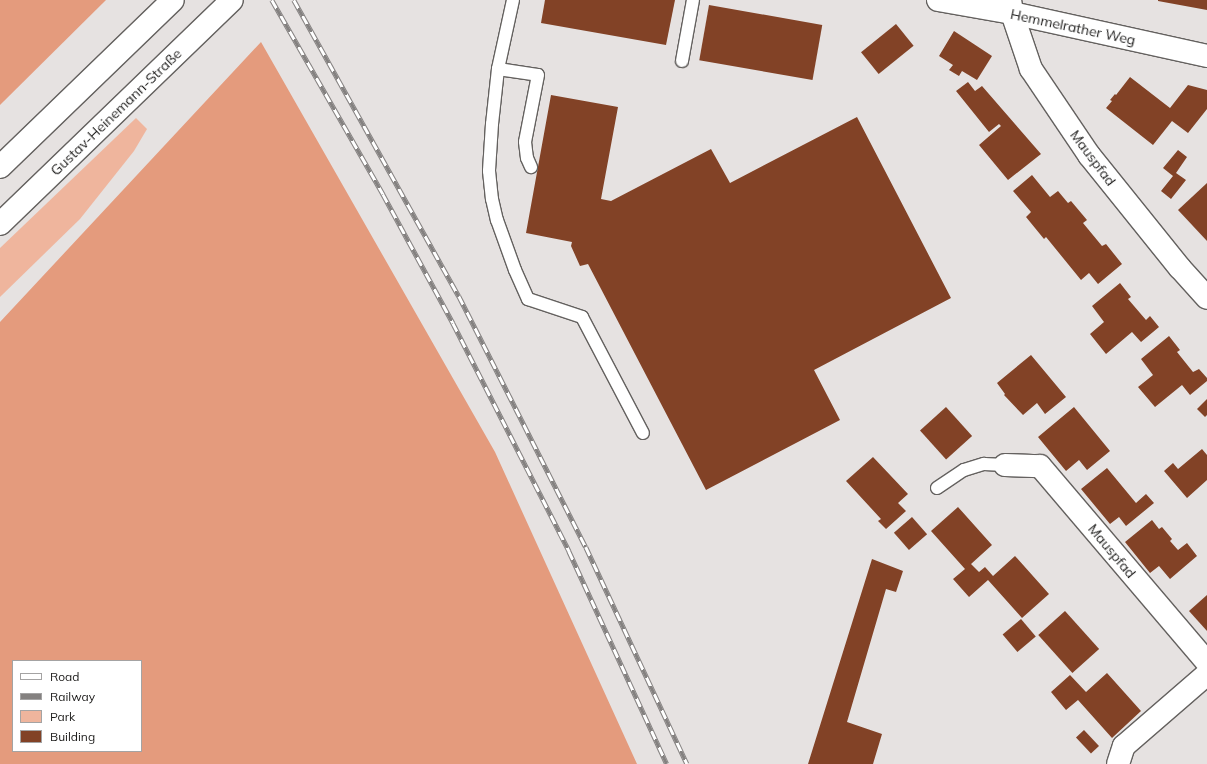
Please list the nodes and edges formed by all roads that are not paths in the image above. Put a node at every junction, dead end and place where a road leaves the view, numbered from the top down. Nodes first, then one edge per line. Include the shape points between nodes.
1 (173, 0) edge
2 (232, 0) edge
3 (513, 0) edge
4 (693, 0) edge
5 (938, 0) edge
6 (1011, 6) edge
7 (1207, 56) edge
8 (682, 61) dead end
9 (498, 69) junction
10 (0, 167) edge
11 (531, 167) dead end
12 (0, 224) edge
13 (1207, 298) edge
14 (643, 433) dead end
15 (1004, 465) joint
16 (937, 488) dead end
17 (1207, 662) edge
18 (1207, 674) edge
19 (1118, 764) edge

1 - 10 street
2 - 12 street, Gustav-Heinemann-Straße
3 - 9 lane
4 - 8 lane
5 - 6 street, Hemmelrather Weg
6 - 7 street, Hemmelrather Weg
6 - 13 street, Mauspfad via 1031,69 1089,155
9 - 11 lane via 538,75 525,142
9 - 14 lane via 489,171 496,220 515,270 528,299 582,317
15 - 16 lane via 984,464 964,470
15 - 17 street, Mauspfad via 1040,466
18 - 19 street via 1124,746

